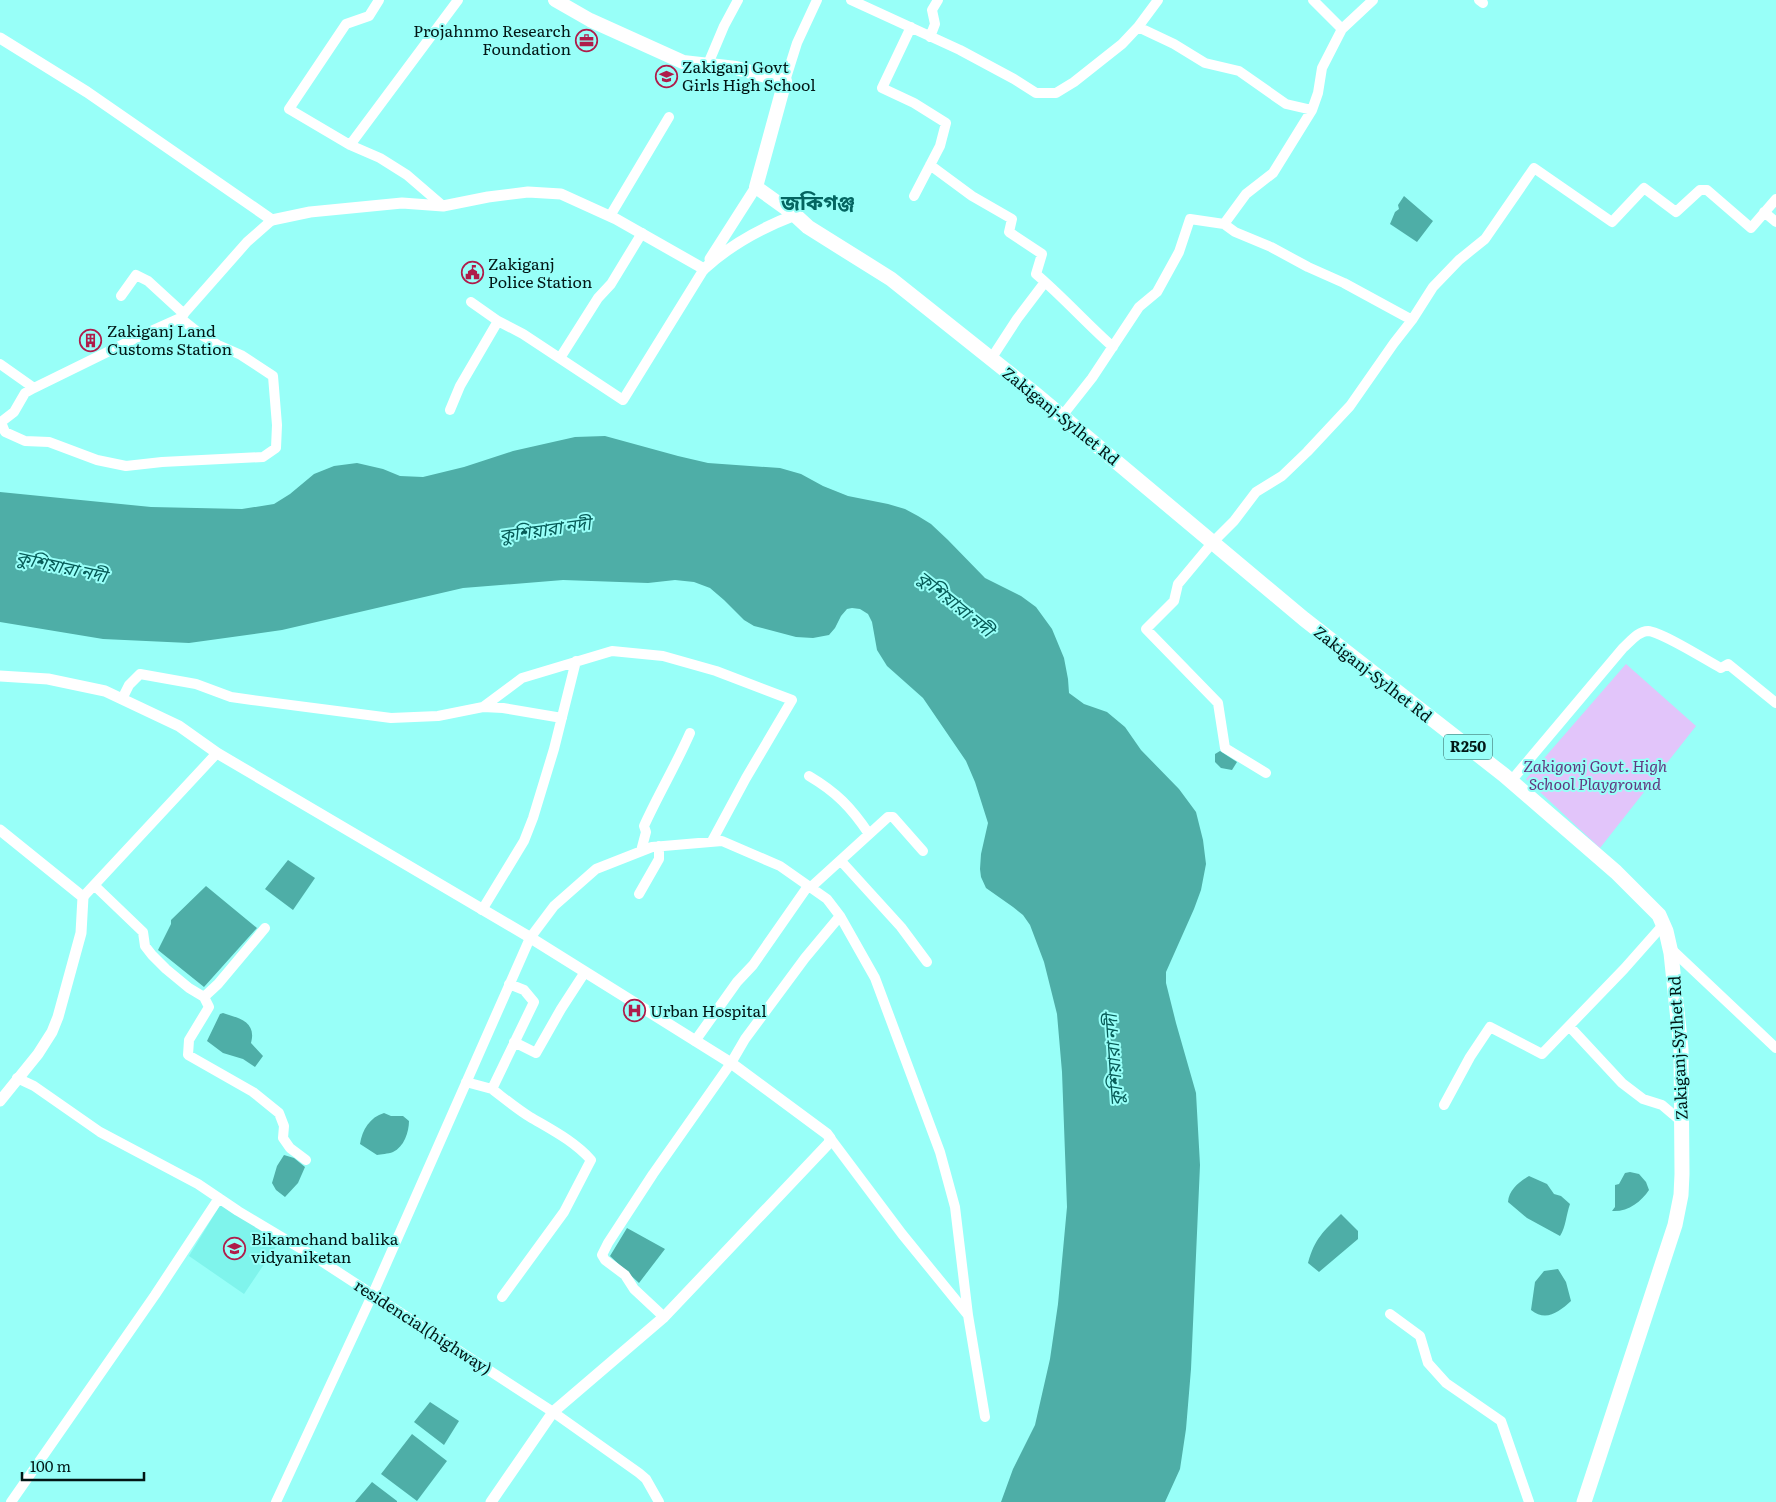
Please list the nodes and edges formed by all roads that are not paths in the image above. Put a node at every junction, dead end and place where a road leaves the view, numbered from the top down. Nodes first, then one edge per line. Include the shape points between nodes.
1 (379, 0) edge
2 (458, 0) edge
3 (555, 0) edge
4 (738, 0) edge
5 (817, 0) edge
6 (851, 0) edge
7 (938, 0) edge
8 (1158, 0) edge
9 (1313, 0) edge
10 (1373, 0) edge
11 (910, 27) junction
12 (1138, 27) junction
13 (1342, 29) junction
14 (930, 36) junction
15 (0, 38) edge
16 (708, 64) junction
17 (785, 81) junction
18 (1312, 110) junction
19 (669, 117) dead end
20 (350, 145) junction
21 (930, 165) junction
22 (756, 187) junction
23 (914, 196) dead end
24 (1776, 199) edge
25 (442, 206) junction
26 (1764, 212) junction
27 (795, 215) junction
28 (610, 216) junction
29 (272, 220) junction
30 (1776, 222) edge
31 (1224, 224) junction
32 (642, 234) junction
33 (704, 269) junction
34 (1045, 282) junction
35 (121, 296) dead end
36 (472, 302) dead end
37 (182, 316) junction
38 (1412, 320) junction
39 (498, 321) junction
40 (1113, 347) junction
41 (560, 358) junction
42 (991, 359) junction
43 (0, 364) edge
44 (34, 388) junction
45 (450, 410) dead end
46 (1062, 416) junction
47 (1213, 542) junction
48 (576, 661) junction
49 (0, 676) edge
50 (122, 699) junction
51 (1776, 704) edge
52 (483, 706) junction
53 (562, 718) junction
54 (690, 734) dead end
55 (217, 753) junction
56 (1266, 773) dead end
57 (809, 776) dead end
58 (1511, 781) junction
59 (0, 830) edge
60 (869, 834) junction
61 (712, 841) junction
62 (659, 846) junction
63 (641, 851) junction
64 (923, 851) dead end
65 (841, 861) junction
66 (94, 884) junction
67 (809, 887) junction
68 (638, 894) dead end
69 (83, 897) junction
70 (482, 910) junction
71 (840, 916) junction
72 (1663, 925) junction
73 (265, 928) dead end
74 (530, 938) junction
75 (1670, 948) junction
76 (927, 962) dead end
77 (585, 972) junction
78 (509, 984) junction
79 (204, 997) junction
80 (1569, 1026) junction
81 (695, 1041) junction
82 (514, 1042) junction
83 (1776, 1048) edge
84 (731, 1063) junction
85 (17, 1078) junction
86 (466, 1082) junction
87 (492, 1090) junction
88 (0, 1101) edge
89 (1444, 1105) dead end
90 (1682, 1122) junction
91 (830, 1138) junction
92 (306, 1160) dead end
93 (219, 1198) junction
94 (372, 1294) junction
95 (502, 1297) dead end
96 (1390, 1314) dead end
97 (968, 1315) junction
98 (664, 1317) junction
99 (553, 1412) junction
100 (984, 1417) dead end
101 (11, 1502) edge
102 (276, 1502) edge
103 (491, 1502) edge
104 (659, 1502) edge
105 (1529, 1502) edge
106 (1584, 1502) edge

1 - 20 street via 369,16 346,24 289,108
2 - 20 street
3 - 16 main road via 590,20 683,62
4 - 16 street
5 - 17 street
6 - 11 street
7 - 14 street via 932,10 935,24
8 - 12 street
9 - 13 street
10 - 13 street
11 - 14 street
11 - 21 street via 882,88 946,123 940,146
12 - 14 street via 1122,44 1056,93 1036,93
12 - 18 street via 1205,63 1239,71 1286,104
13 - 18 street via 1322,68
15 - 29 street via 87,92
16 - 17 main road
17 - 22 main road
18 - 31 street via 1273,173 1246,194
19 - 28 street
20 - 25 street via 380,158
21 - 23 street
21 - 34 street via 972,196 1012,219 1009,232 1042,254 1036,274
22 - 27 main road
22 - 33 street
24 - 26 street
25 - 28 street via 528,192 561,194
25 - 29 street via 402,203 310,212
26 - 30 street
26 - 38 street via 1751,228 1707,190 1700,190 1676,212 1644,188 1612,222 1534,168 1485,239 1433,287
27 - 33 street via 734,245
27 - 42 main road, Zakiganj-Sylhet Rd / R250 via 808,227 891,279
28 - 32 street
29 - 37 street via 247,242
31 - 38 street
31 - 40 street via 1190,219 1179,252 1157,292 1139,307
32 - 33 street
32 - 41 street
33 - 41 street via 623,400
34 - 40 street
34 - 42 street
35 - 37 street via 136,275 148,281
36 - 39 street
37 - 44 street
37 - 44 street via 200,334 273,376 276,448 263,457 126,466 97,460 50,442 25,442 5,432 1,422 14,412 25,393
38 - 47 street via 1350,406 1282,476 1256,492
39 - 41 street
39 - 45 street via 460,386
40 - 46 street
42 - 46 main road, Zakiganj-Sylhet Rd / R250
43 - 44 street
46 - 47 main road, Zakiganj-Sylhet Rd / R250
47 - 56 street via 1178,584 1174,601 1146,630 1218,703 1225,748
47 - 58 main road, Zakiganj-Sylhet Rd / R250 via 1304,619
48 - 52 street via 522,678
48 - 53 street
48 - 61 street via 612,652 663,656 716,671 792,700
49 - 50 street via 48,679 104,691
50 - 52 street via 140,674 196,684 231,697 391,718 438,716
50 - 55 street via 179,726
51 - 58 street via 1728,664 1721,668 1662,635 1648,631 1637,635 1623,648
52 - 53 street
53 - 70 street via 524,841
54 - 63 street via 644,826 646,832
55 - 66 street
55 - 70 street
57 - 60 street via 841,798
58 - 72 main road, Zakiganj-Sylhet Rd / R250 via 1616,872 1659,915
59 - 69 street
60 - 64 street via 882,821 893,817
60 - 65 street
61 - 62 street
61 - 67 street via 722,840 780,866
62 - 63 street
62 - 68 street via 659,859
63 - 74 street via 596,869 554,906
65 - 67 street
65 - 76 street via 901,927
66 - 69 street
66 - 79 street via 143,932 144,946 159,962
67 - 71 street via 827,899
67 - 81 street
69 - 85 street via 81,933 58,1017 38,1054
70 - 74 street
71 - 84 street via 771,1002
71 - 97 street via 875,978 940,1152 955,1207
72 - 75 main road, Zakiganj-Sylhet Rd / R250
72 - 80 street
73 - 79 street
74 - 77 street
74 - 78 street
75 - 83 street
75 - 90 main road, Zakiganj-Sylhet Rd / R250 via 1681,1049
77 - 81 street
77 - 82 street via 536,1053
78 - 82 street via 524,990 534,1002
78 - 86 street
79 - 92 street via 209,1006 189,1040 188,1055 253,1092 279,1113 284,1126 283,1138
80 - 89 street via 1542,1054 1490,1027
80 - 90 street via 1622,1083 1643,1099 1662,1105
81 - 84 street
82 - 87 street
84 - 91 street
84 - 98 street via 675,1141 602,1255
85 - 88 street
85 - 93 street, residencial(highway) via 34,1086 100,1132
86 - 87 street
86 - 94 street
87 - 95 street via 568,1139 592,1160 564,1212
90 - 106 main road, Zakiganj-Sylhet Rd / R250 via 1681,1195 1674,1225
91 - 97 street
91 - 98 street via 829,1143
93 - 94 street, residencial(highway)
93 - 101 street
94 - 99 street, residencial(highway)
94 - 102 street
96 - 105 street via 1420,1336 1428,1363 1446,1383 1501,1421
97 - 100 street
98 - 99 street
99 - 103 street
99 - 104 street, residencial(highway) via 639,1473

